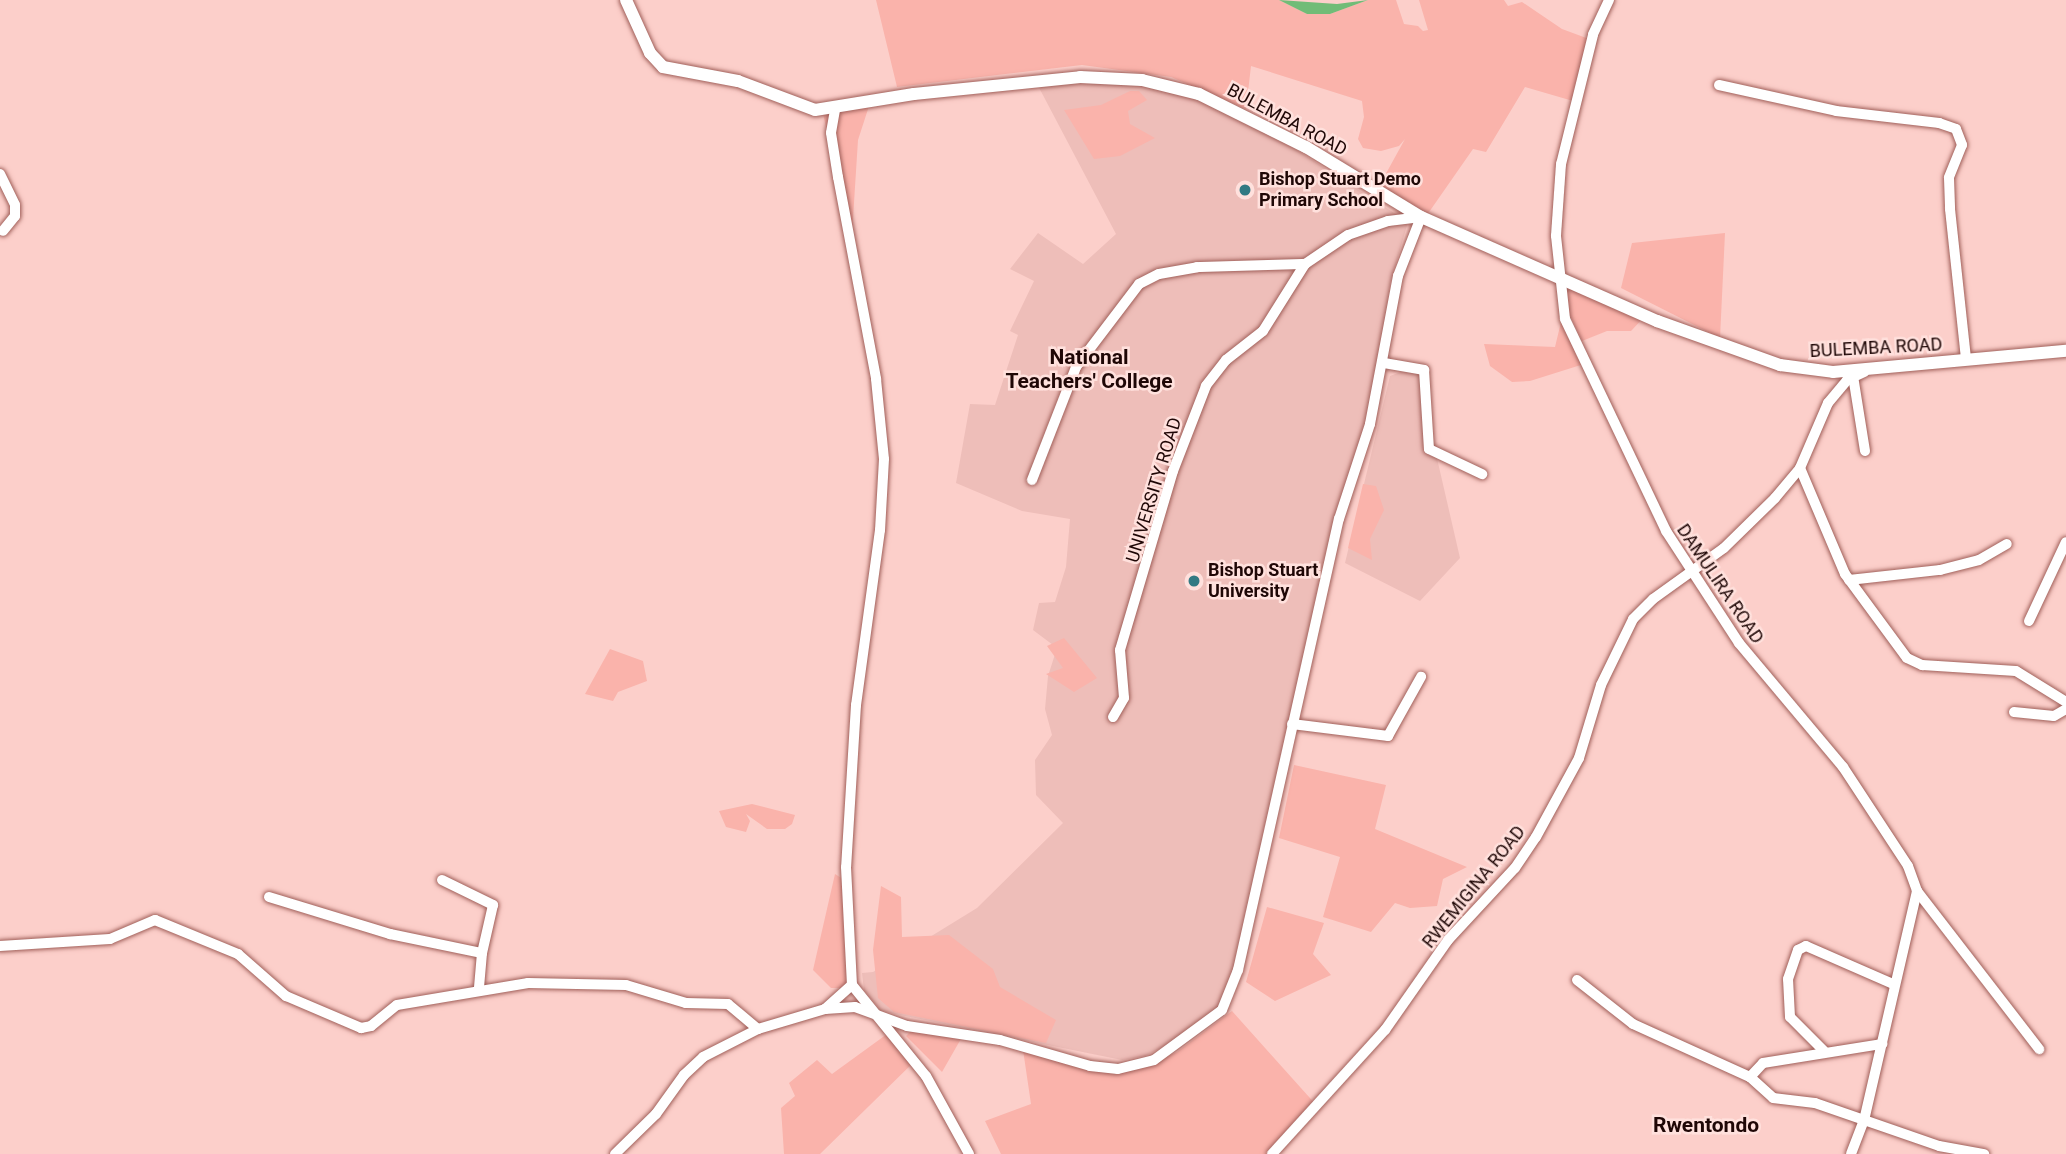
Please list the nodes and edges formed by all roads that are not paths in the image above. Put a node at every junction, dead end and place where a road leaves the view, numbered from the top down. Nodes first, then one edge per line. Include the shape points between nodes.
1 (626, 0) edge
2 (1609, 0) edge
3 (1719, 85) dead end
4 (835, 110) junction
5 (0, 174) edge
6 (1421, 217) junction
7 (4, 231) dead end
8 (1305, 264) junction
9 (1563, 278) junction
10 (2066, 351) edge
11 (1966, 359) junction
12 (1384, 363) junction
13 (1871, 369) junction
14 (1853, 376) junction
15 (1865, 451) dead end
16 (1800, 468) junction
17 (1482, 474) dead end
18 (1032, 480) dead end
19 (2066, 542) edge
20 (2007, 544) dead end
21 (1694, 571) junction
22 (1849, 580) junction
23 (2029, 621) dead end
24 (1421, 677) dead end
25 (2066, 702) edge
26 (2066, 709) edge
27 (2014, 712) dead end
28 (1113, 717) dead end
29 (1292, 724) junction
30 (442, 880) dead end
31 (1917, 891) junction
32 (269, 897) dead end
33 (0, 946) edge
34 (482, 953) junction
35 (1577, 980) dead end
36 (1893, 984) junction
37 (852, 985) junction
38 (479, 989) junction
39 (825, 1009) junction
40 (872, 1011) junction
41 (758, 1029) junction
42 (1882, 1044) junction
43 (2039, 1049) dead end
44 (1824, 1051) junction
45 (1750, 1077) junction
46 (1864, 1120) junction
47 (615, 1154) edge
48 (969, 1154) edge
49 (1272, 1154) edge
50 (1851, 1154) edge
51 (1984, 1154) edge

1 - 4 main road, BULEMBA ROAD via 650,53 663,67 738,81 808,108
2 - 9 street, DAMULIRA ROAD via 1593,35 1561,164 1556,236
3 - 11 street via 1836,111 1956,129 1962,145 1949,178 1950,209
4 - 6 main road, BULEMBA ROAD via 914,94 1080,77 1169,85 1266,125
4 - 37 street via 831,134 876,379 884,459 880,530 856,705 846,867
5 - 7 street via 15,205 15,216
6 - 8 street, UNIVERSITY ROAD via 1388,221 1348,235
6 - 9 main road, BULEMBA ROAD
6 - 12 street via 1398,276
8 - 18 street via 1197,267 1159,274 1139,284 1076,367
8 - 28 street, UNIVERSITY ROAD via 1263,331 1226,360 1200,397 1120,650 1124,698
9 - 13 main road, BULEMBA ROAD via 1752,358 1804,370
9 - 21 street, DAMULIRA ROAD via 1559,292 1562,309 1579,352 1666,531
10 - 11 main road, BULEMBA ROAD
11 - 13 main road, BULEMBA ROAD
12 - 17 street via 1424,370 1429,449
12 - 29 street via 1339,519
13 - 14 street, RWEMIGINA ROAD
14 - 15 street
14 - 16 street, RWEMIGINA ROAD via 1828,403
16 - 21 street, RWEMIGINA ROAD via 1751,522
16 - 22 street
19 - 23 street
20 - 22 street via 1979,561 1940,570
21 - 31 street, DAMULIRA ROAD via 1747,653 1843,767 1908,866
21 - 49 street, RWEMIGINA ROAD via 1653,599 1626,629 1571,775 1515,868 1448,940 1385,1030
22 - 25 street via 1893,643 1913,662 2016,671
24 - 29 street via 1388,736
26 - 27 street via 2054,716
29 - 40 street via 1233,986 1215,1018 1154,1060 1101,1068 1000,1040 906,1027
30 - 34 street via 493,905
31 - 36 street
31 - 43 street, DAMULIRA ROAD
32 - 34 street via 390,934
33 - 38 street via 110,939 155,920 238,954 286,996 361,1027 371,1026 397,1005
34 - 38 street
35 - 45 street via 1633,1024
36 - 42 street
36 - 44 street via 1806,946 1798,950 1788,979 1790,1017
37 - 39 street
37 - 40 street
38 - 41 street via 528,982 626,985 686,1003 728,1004
39 - 40 street via 846,1006
39 - 41 street
40 - 48 street via 926,1076
41 - 47 street via 692,1066 656,1114
42 - 44 street
42 - 46 street
44 - 45 street via 1763,1063
45 - 46 street via 1773,1098 1815,1103
46 - 50 street
46 - 51 street via 1939,1146

